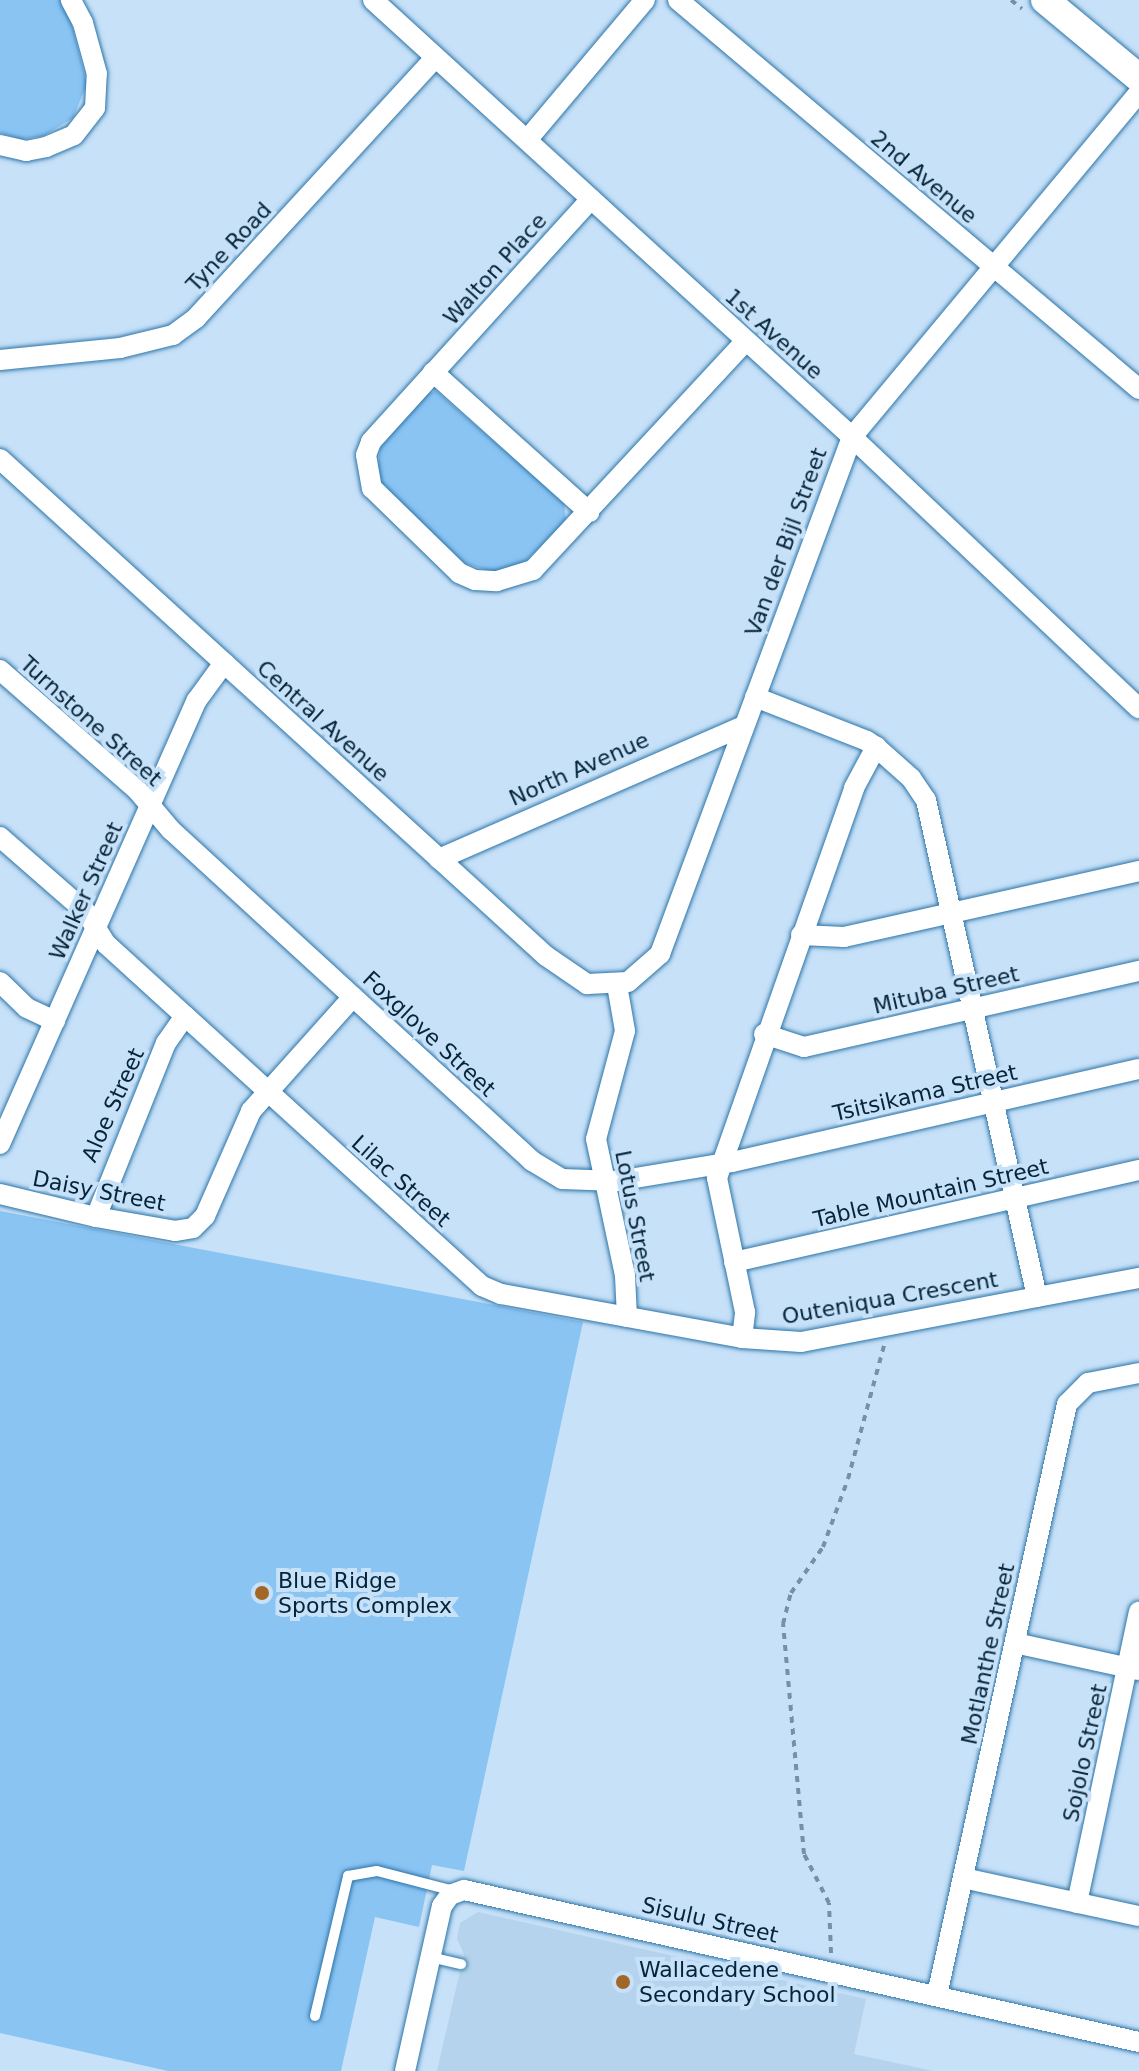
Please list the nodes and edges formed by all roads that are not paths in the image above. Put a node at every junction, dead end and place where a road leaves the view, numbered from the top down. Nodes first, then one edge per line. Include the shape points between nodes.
1 (71, 0) edge
2 (373, 0) edge
3 (645, 0) edge
4 (678, 0) edge
5 (1045, 0) edge
6 (435, 58) junction
7 (1139, 78) edge
8 (1139, 92) edge
9 (527, 140) junction
10 (0, 145) edge
11 (591, 199) junction
12 (992, 266) junction
13 (745, 342) junction
14 (0, 360) edge
15 (433, 372) junction
16 (1139, 389) edge
17 (852, 437) junction
18 (0, 459) edge
19 (589, 512) junction
20 (224, 663) junction
21 (0, 670) edge
22 (755, 697) junction
23 (1139, 708) edge
24 (741, 727) junction
25 (876, 747) junction
26 (149, 807) junction
27 (0, 837) edge
28 (439, 859) junction
29 (1139, 871) edge
30 (952, 913) junction
31 (96, 928) junction
32 (801, 935) junction
33 (1139, 971) edge
34 (0, 982) edge
35 (623, 983) junction
36 (353, 997) junction
37 (974, 1008) junction
38 (185, 1016) junction
39 (55, 1021) junction
40 (764, 1034) junction
41 (1139, 1069) edge
42 (267, 1091) junction
43 (994, 1102) junction
44 (5, 1121) edge
45 (0, 1144) edge
46 (721, 1162) junction
47 (1139, 1170) edge
48 (604, 1180) junction
49 (0, 1194) edge
50 (1016, 1198) junction
51 (96, 1217) junction
52 (734, 1262) junction
53 (1139, 1278) edge
54 (1037, 1297) junction
55 (627, 1317) junction
56 (742, 1338) junction
57 (1139, 1373) edge
58 (1139, 1612) edge
59 (1015, 1643) junction
60 (1133, 1669) edge
61 (963, 1878) junction
62 (455, 1892) junction
63 (1077, 1903) junction
64 (1139, 1916) edge
65 (430, 1957) junction
66 (461, 1964) dead end
67 (937, 1995) junction
68 (315, 2016) dead end
69 (1139, 2042) edge
70 (405, 2071) edge

1 - 10 street via 97,74 95,108 74,135 46,147 26,151
2 - 6 street, 1st Avenue
3 - 9 street
4 - 12 street, 2nd Avenue
5 - 7 main road
6 - 9 street, 1st Avenue
6 - 14 street, Tyne Road via 196,318 173,335 120,348
8 - 12 street, Van der Bijl Street
9 - 11 street, 1st Avenue
11 - 13 street, 1st Avenue
11 - 15 street, Walton Place
12 - 16 street, 2nd Avenue
12 - 17 street, Van der Bijl Street
13 - 17 street, 1st Avenue
13 - 19 street, Walton Place
15 - 19 street
15 - 19 street, Walton Place via 371,442 367,474 372,488 459,573 475,580 515,579 533,570
17 - 22 street, Van der Bijl Street
17 - 23 street, 1st Avenue
18 - 20 street, Central Avenue
20 - 26 street, Walker Street via 197,700
20 - 28 street, Central Avenue
21 - 26 street, Turnstone Street via 138,791
22 - 24 street, Van der Bijl Street
22 - 25 street via 848,731
24 - 28 street, North Avenue
24 - 35 street, Van der Bijl Street via 660,954
25 - 30 street via 911,778 926,800
25 - 32 street via 854,788
26 - 31 street, Walker Street
26 - 36 street, Foxglove Street
27 - 31 street, Lilac Street via 86,912
28 - 35 street, Central Avenue via 563,971 587,984
29 - 30 street
30 - 32 street via 844,937
30 - 37 street
31 - 38 street, Lilac Street via 106,944
31 - 39 street, Walker Street
32 - 40 street
33 - 37 street, Mituba Street
34 - 39 street via 27,1008
35 - 48 street, Lotus Street via 625,1031 597,1124
36 - 42 street, Daisy Street
36 - 48 street, Foxglove Street via 541,1168 573,1181
37 - 40 street, Mituba Street via 804,1047
37 - 43 street
38 - 42 street, Lilac Street
38 - 51 street, Aloe Street via 166,1043
39 - 44 street, Walker Street
40 - 46 street
41 - 43 street, Tsitsikama Street
42 - 51 street, Daisy Street via 251,1111 199,1223 181,1231
42 - 55 street, Lilac Street via 482,1286
43 - 46 street, Tsitsikama Street
43 - 50 street
44 - 45 street, Walker Street
46 - 48 street, Foxglove Street
46 - 52 street via 717,1178
47 - 50 street, Table Mountain Street
48 - 55 street, Lotus Street via 625,1276
49 - 51 street, Daisy Street
50 - 52 street, Table Mountain Street
50 - 54 street
52 - 56 street via 745,1312
53 - 54 street, Outeniqua Crescent
54 - 56 street, Outeniqua Crescent via 801,1342
55 - 56 street, Lilac Street
57 - 59 street, Motlanthe Street via 1088,1383 1067,1404
58 - 60 street, Sojolo Street
59 - 60 street
59 - 61 street, Motlanthe Street
60 - 63 street, Sojolo Street
61 - 63 street
61 - 67 street, Motlanthe Street
62 - 65 street via 442,1906
62 - 67 street, Sisulu Street
62 - 68 lane via 377,1871 348,1876
63 - 64 street
65 - 66 lane
65 - 70 street
67 - 69 street, Sisulu Street

